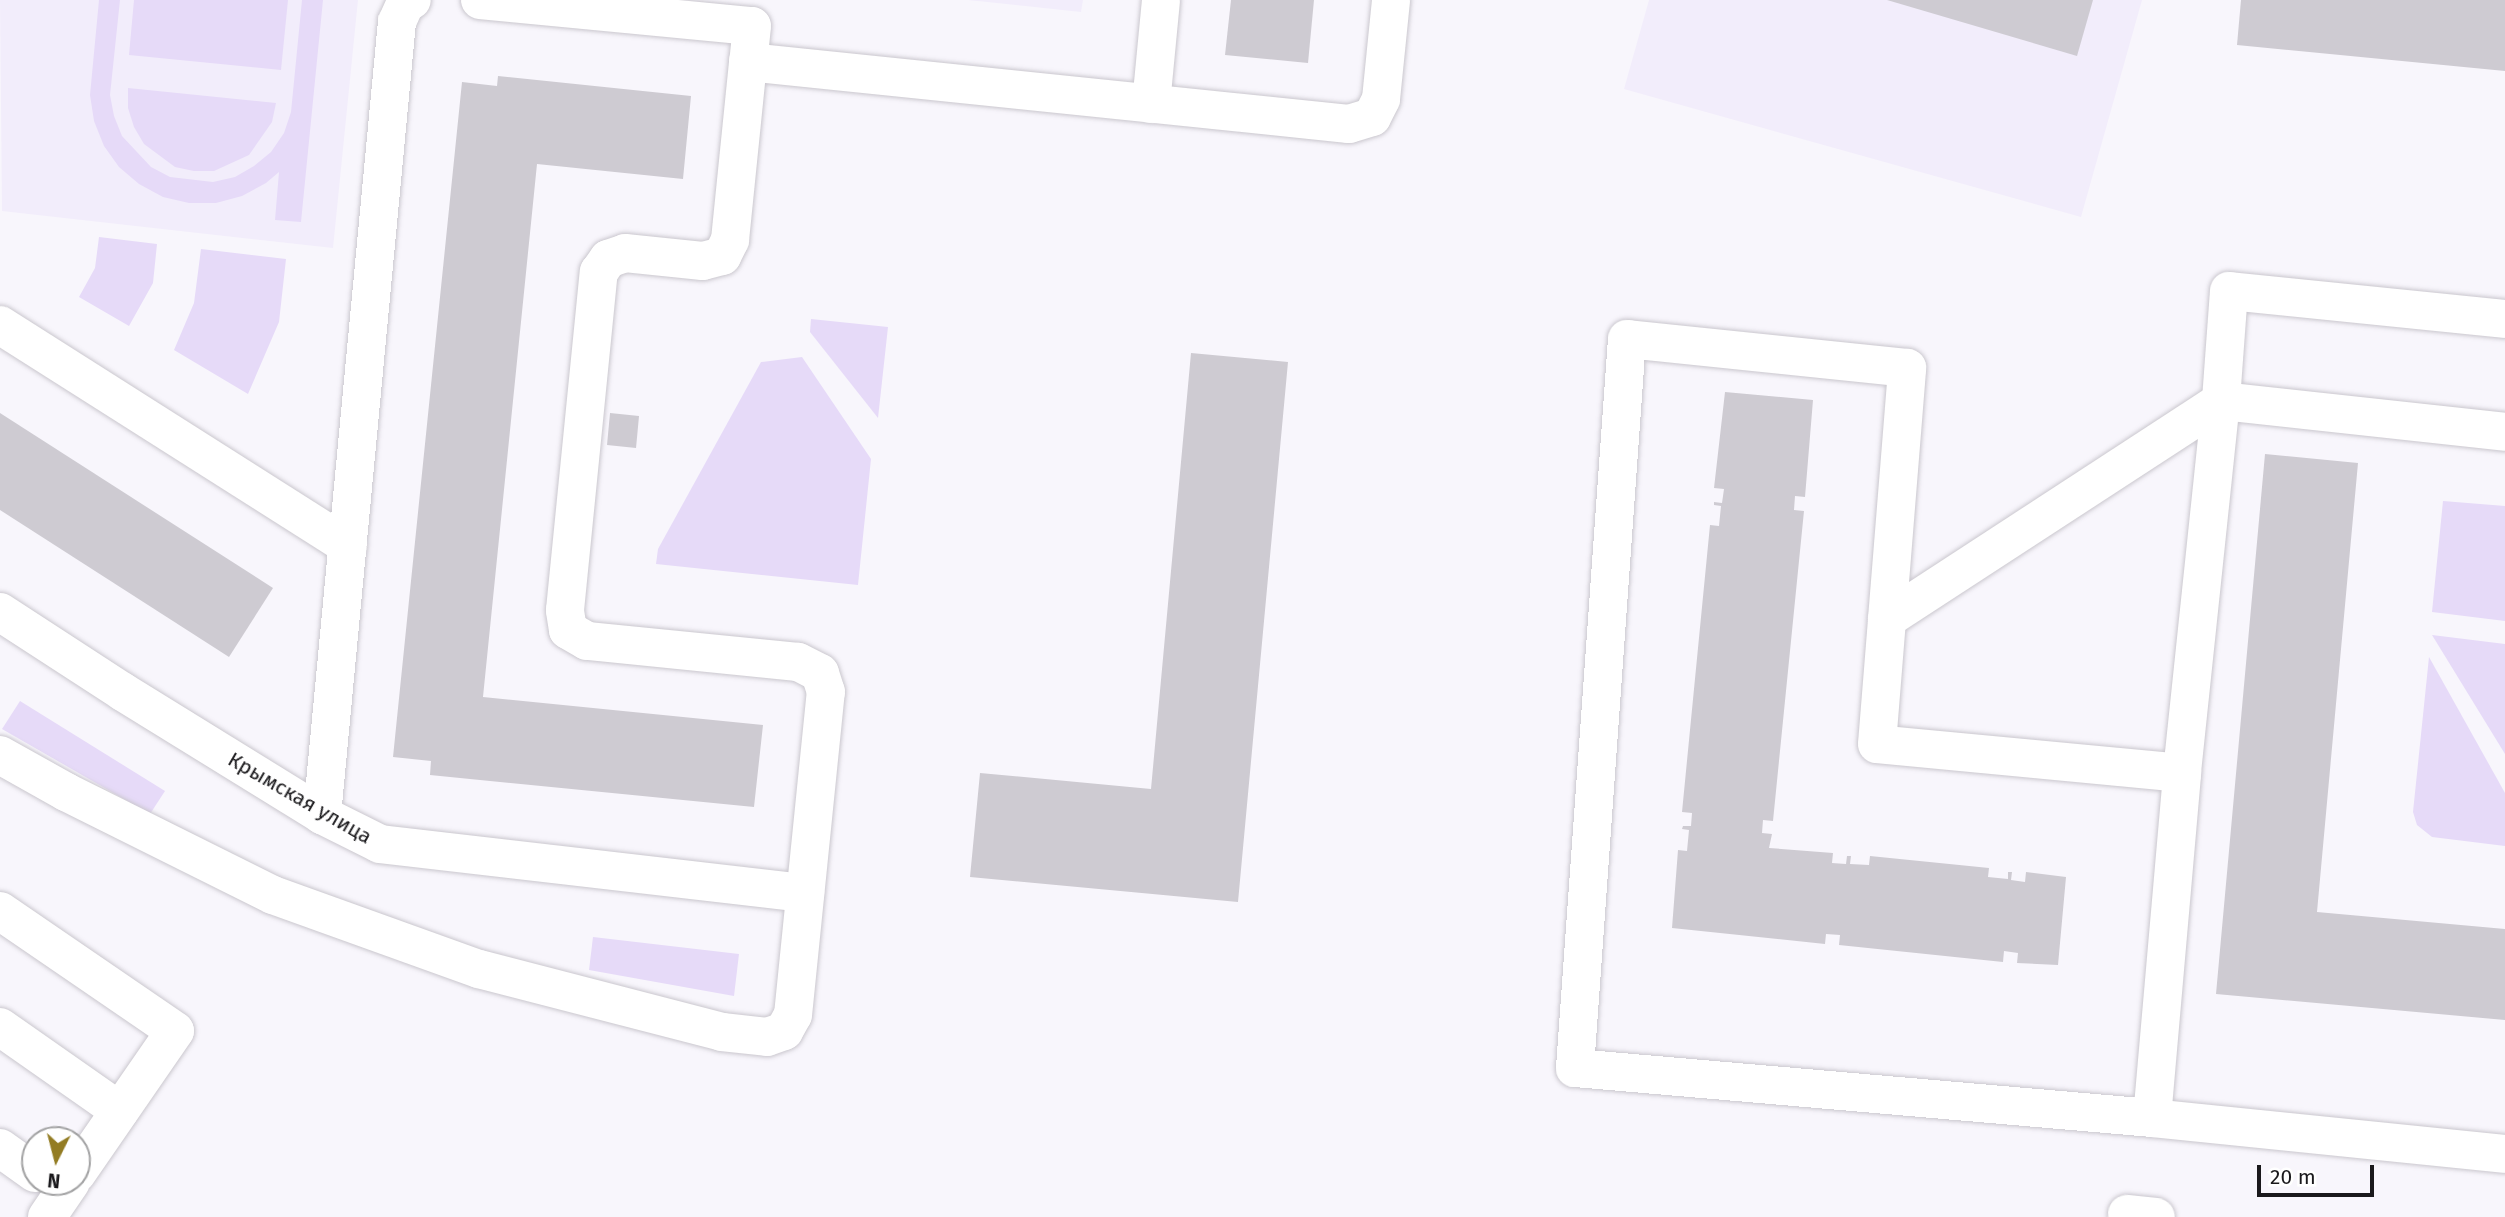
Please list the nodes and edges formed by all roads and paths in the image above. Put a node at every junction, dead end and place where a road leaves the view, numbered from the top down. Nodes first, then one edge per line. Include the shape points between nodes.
1 (412, 0) edge
2 (480, 0) edge
3 (1161, 0) edge
4 (1391, 0) edge
5 (752, 29) edge
6 (1151, 104) junction
7 (2505, 319) edge
8 (0, 325) edge
9 (2221, 401) junction
10 (2505, 432) edge
11 (348, 545) junction
12 (0, 612) edge
13 (1887, 620) junction
14 (0, 755) edge
15 (2182, 773) junction
16 (322, 815) junction
17 (805, 894) junction
18 (0, 911) edge
19 (0, 1027) edge
20 (120, 1111) junction
21 (2152, 1118) junction
22 (91, 1146) edge
23 (0, 1149) edge
24 (2505, 1154) edge
25 (21, 1163) edge

1 - 11 street via 397,22
2 - 5 street
3 - 6 street
4 - 6 street via 1381,99 1373,117 1349,124
5 - 6 street
5 - 17 street via 730,240 722,256 703,261 625,253 608,259 599,272 565,610 568,630 587,641 799,663 820,673 826,692
7 - 9 street via 2229,291
8 - 11 street
9 - 10 street
9 - 13 street
9 - 15 street
11 - 16 street
12 - 16 street, Крымская улица
13 - 15 street via 1877,744
13 - 21 street via 1907,368 1627,339 1575,1068
14 - 17 street via 273,895 479,969 722,1032 767,1037 784,1031 793,1016
15 - 21 street
16 - 17 street, Крымская улица via 394,848
18 - 20 street via 175,1031
19 - 20 street
20 - 22 street
21 - 24 street
23 - 25 street

